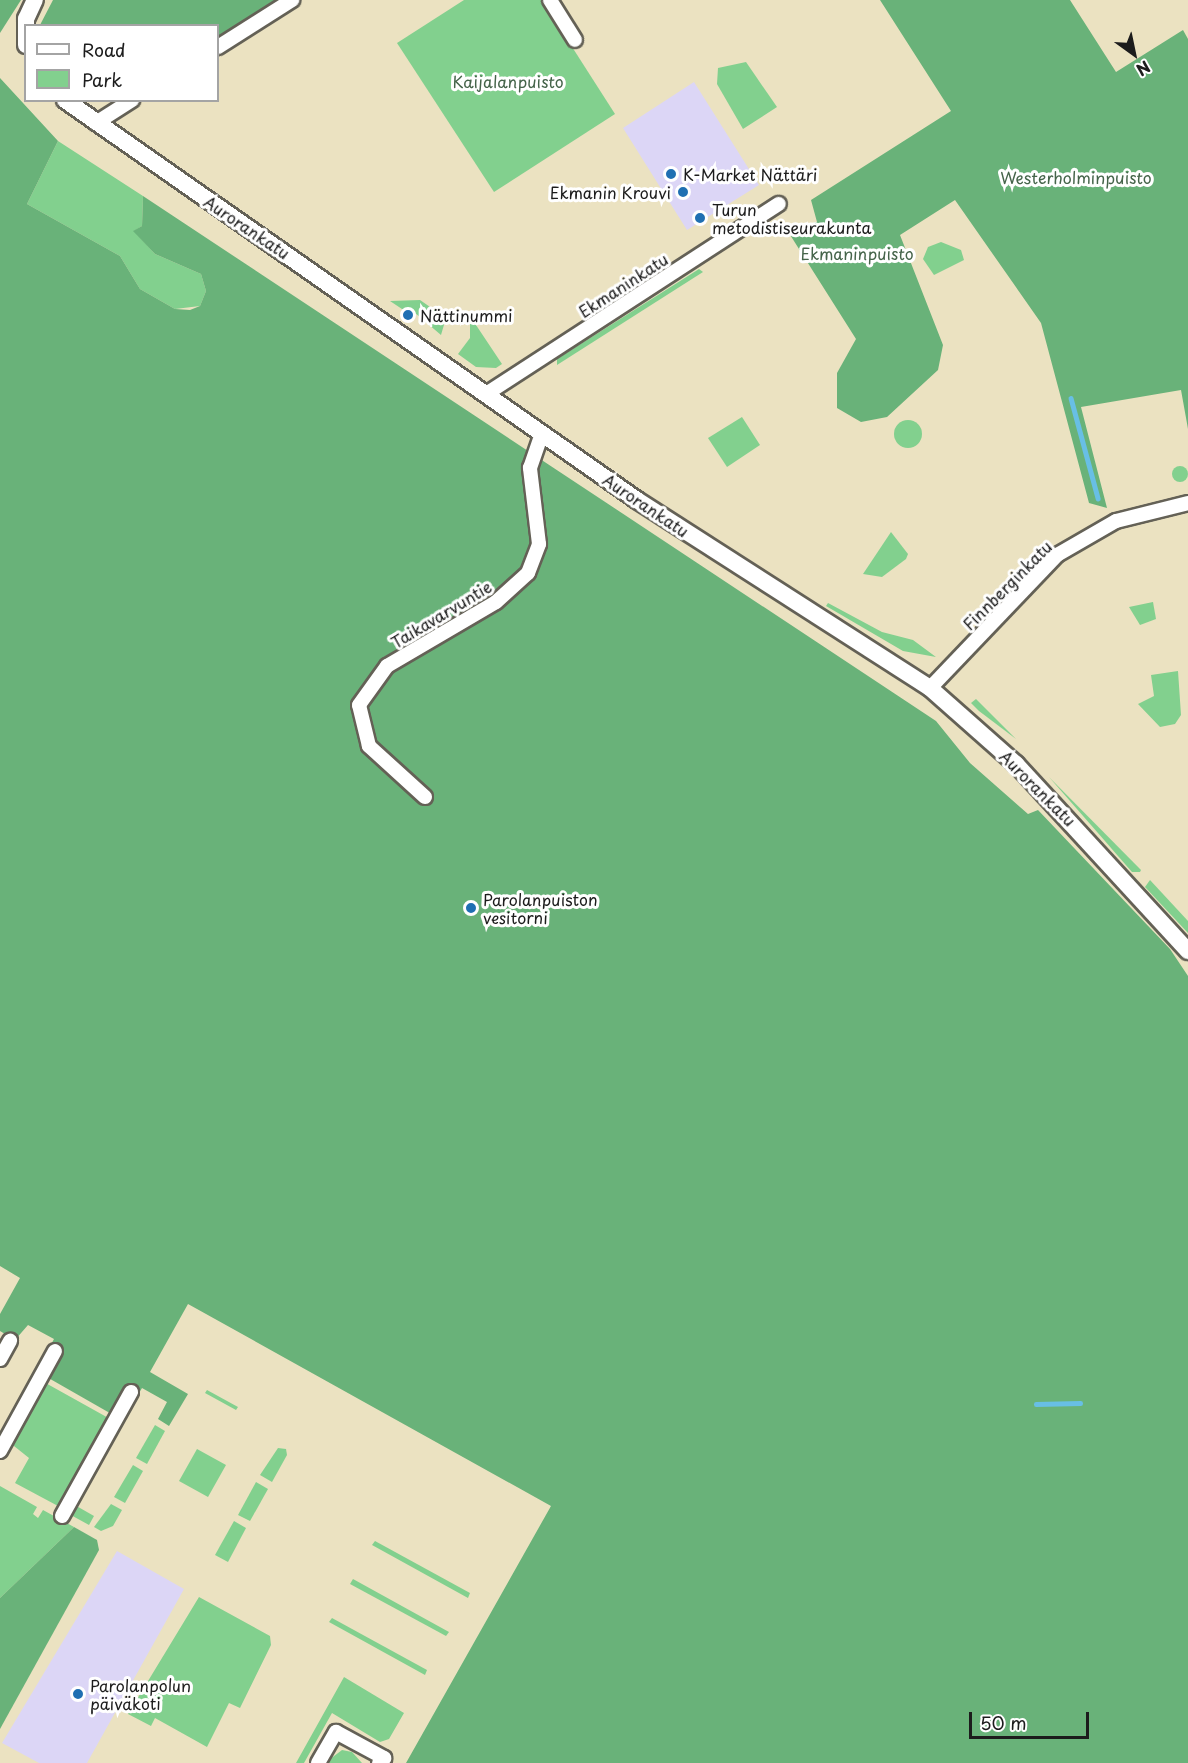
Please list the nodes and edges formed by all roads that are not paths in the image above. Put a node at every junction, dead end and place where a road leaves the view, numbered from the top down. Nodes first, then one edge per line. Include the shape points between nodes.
1 (35, 0) edge
2 (292, 0) edge
3 (550, 0) edge
4 (26, 24) edge
5 (575, 40) dead end
6 (219, 46) edge
7 (68, 102) edge
8 (129, 102) edge
9 (96, 123) junction
10 (779, 204) dead end
11 (486, 394) junction
12 (543, 434) junction
13 (1188, 503) edge
14 (930, 688) junction
15 (424, 797) dead end
16 (1188, 951) edge
17 (10, 1341) dead end
18 (55, 1351) dead end
19 (0, 1359) edge
20 (130, 1392) dead end
21 (0, 1451) edge
22 (62, 1516) dead end
23 (318, 1763) edge
24 (379, 1763) edge

1 - 4 street
2 - 6 street
3 - 5 street
7 - 9 street, Aurorankatu
8 - 9 street
9 - 11 street, Aurorankatu
10 - 11 street, Ekmaninkatu
11 - 12 street, Aurorankatu
12 - 14 street, Aurorankatu
12 - 15 street, Taikavarvuntie via 530,468 539,544 528,573 496,602 381,670 359,705 369,746
13 - 14 street, Finnberginkatu via 1116,521 1057,555
14 - 16 street, Aurorankatu via 1016,764
17 - 19 street
18 - 21 street
20 - 22 street
23 - 24 street via 336,1732 384,1758

